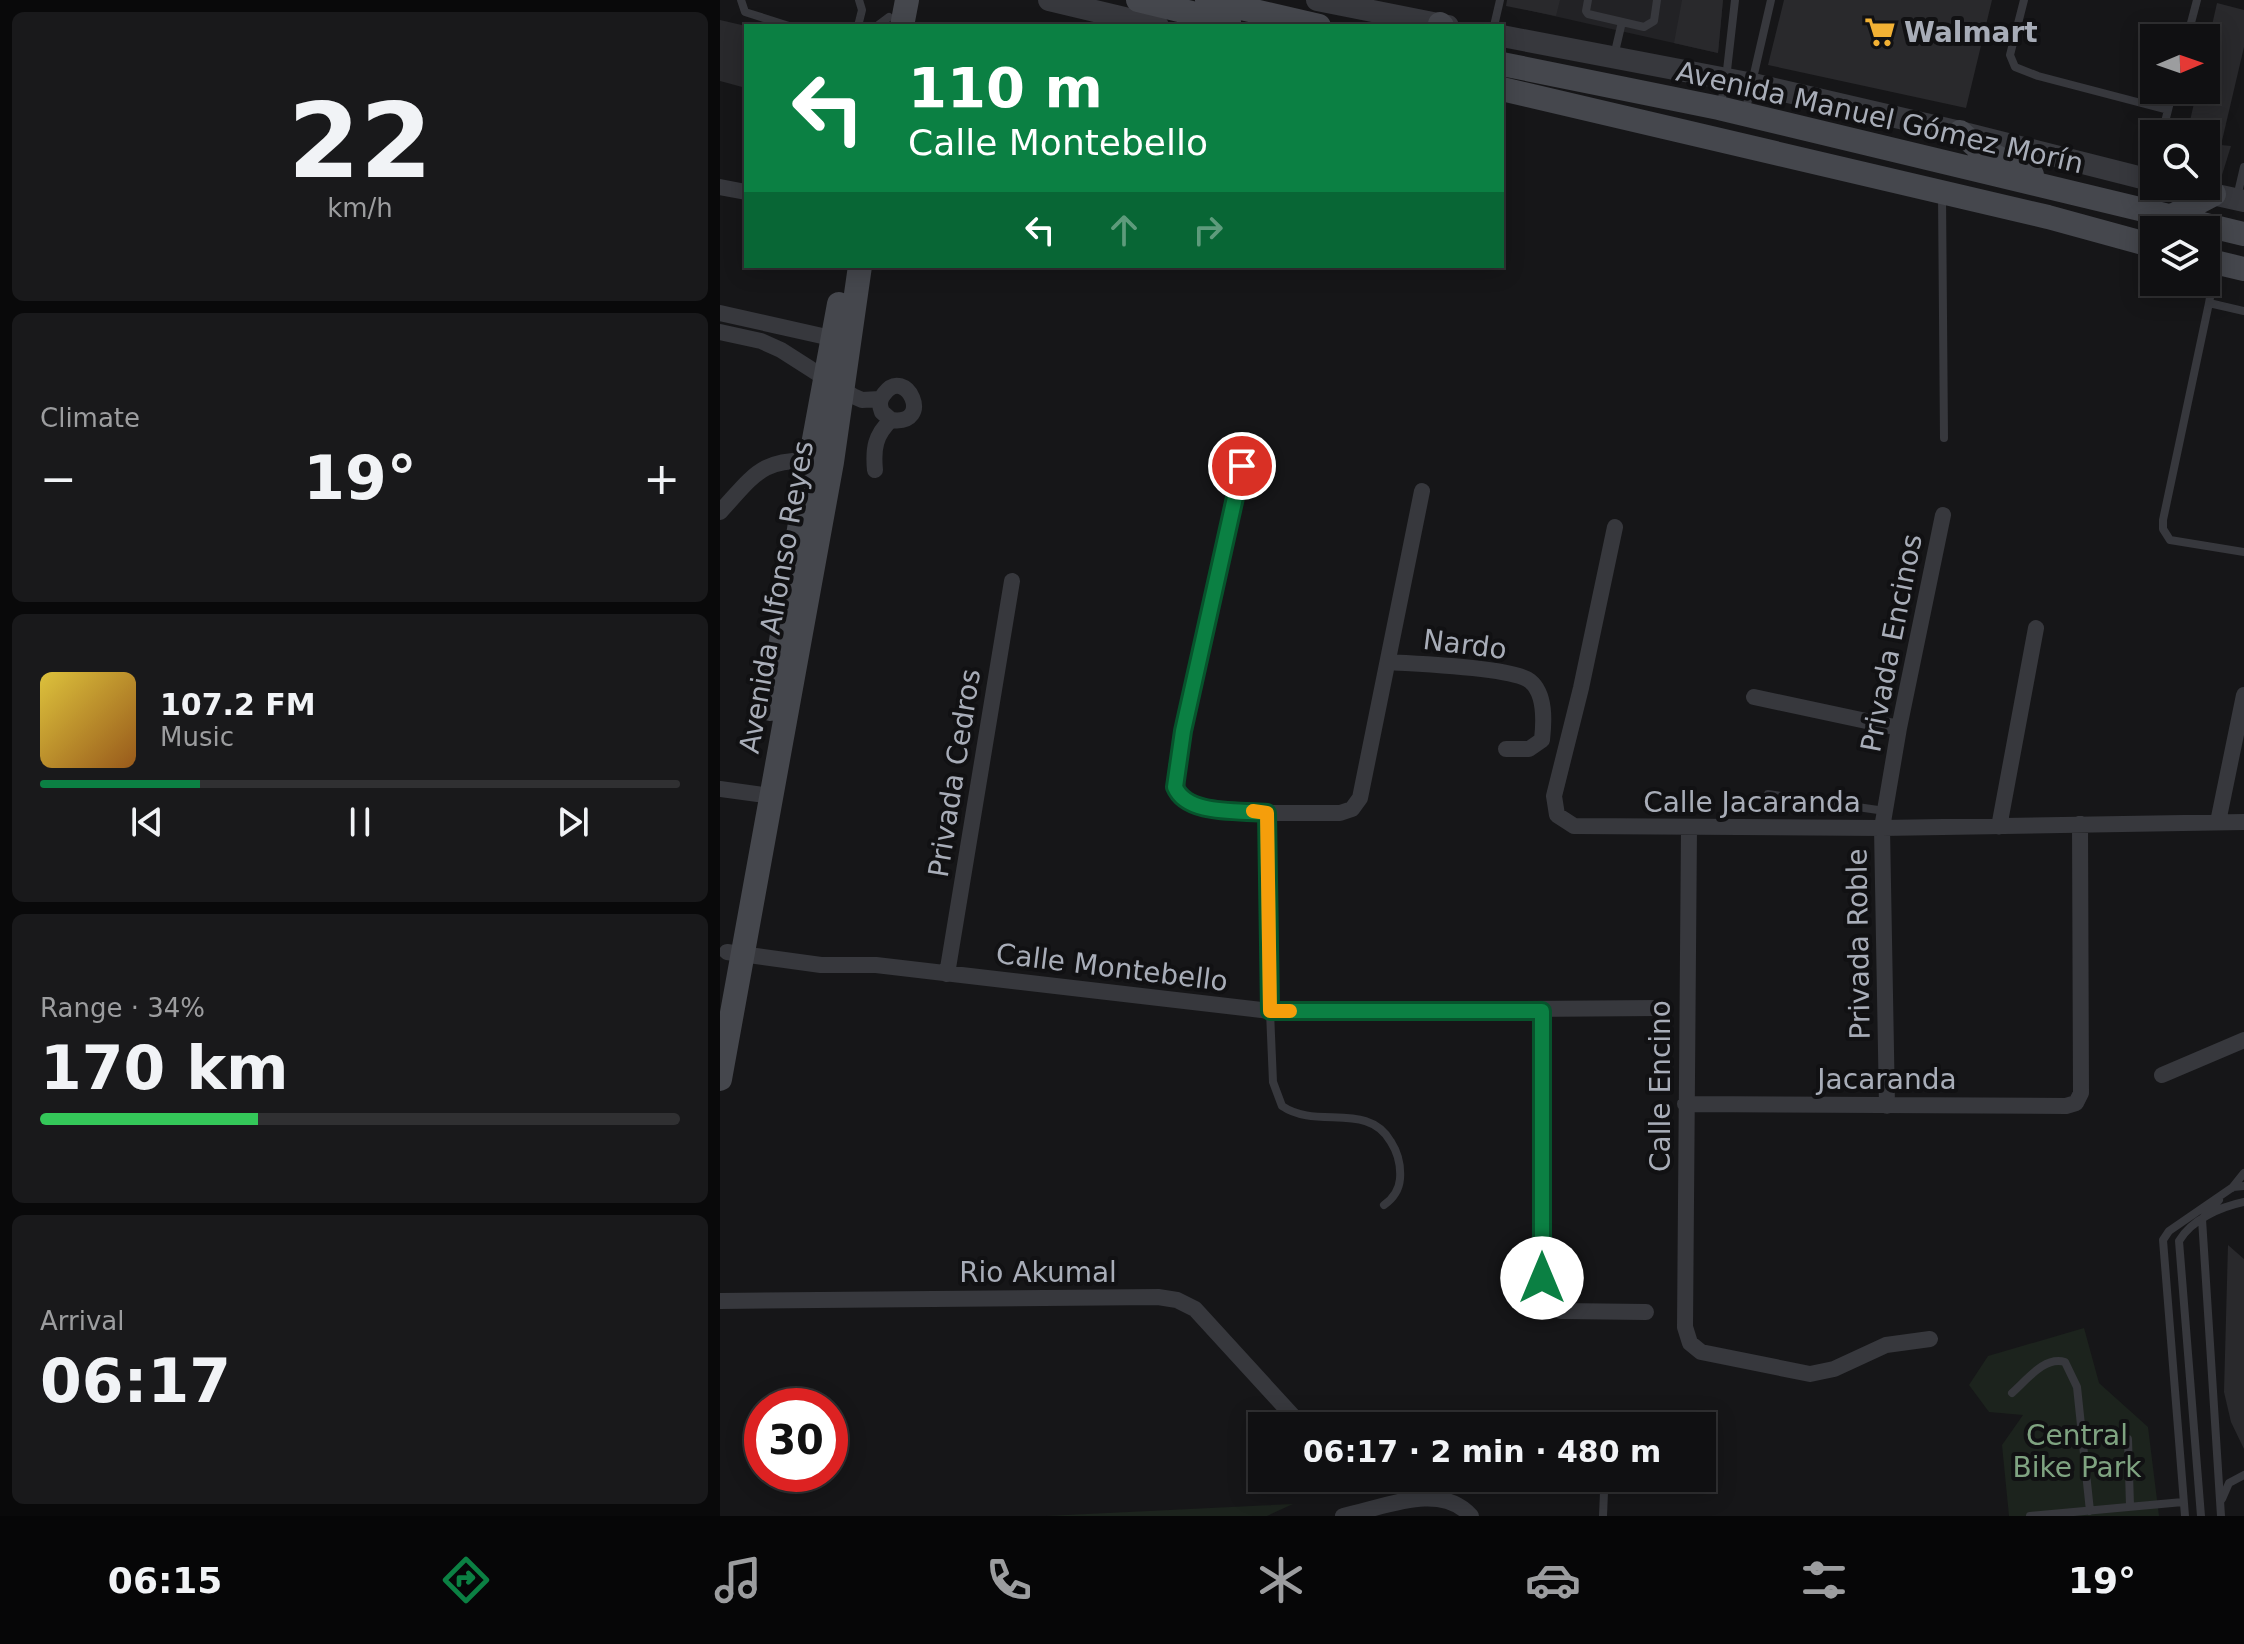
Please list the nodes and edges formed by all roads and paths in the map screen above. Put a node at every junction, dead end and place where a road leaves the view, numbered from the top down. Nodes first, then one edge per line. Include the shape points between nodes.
1 (741, 0) edge
2 (859, 0) edge
3 (907, 0) edge
4 (1049, 0) edge
5 (1138, 0) edge
6 (1207, 0) edge
7 (1317, 0) edge
8 (1500, 0) edge
9 (1588, 0) edge
10 (1657, 0) edge
11 (1735, 0) edge
12 (1771, 0) edge
13 (2024, 0) edge
14 (2197, 0) edge
15 (1346, 3) edge
16 (889, 19) edge
17 (1622, 22) junction
18 (782, 24) edge
19 (858, 24) edge
20 (1150, 24) edge
21 (1237, 24) edge
22 (1310, 24) edge
23 (1439, 24) edge
24 (1494, 24) edge
25 (2191, 24) edge
26 (1504, 36) edge
27 (1504, 53) edge
28 (1614, 57) junction
29 (1504, 64) edge
30 (1548, 73) junction
31 (1726, 79) junction
32 (1753, 84) junction
33 (1504, 90) edge
34 (2170, 104) edge
35 (1719, 108) junction
36 (2168, 110) junction
37 (1745, 114) junction
38 (2166, 120) edge
39 (1960, 132) junction
40 (2244, 167) edge
41 (2140, 173) edge
42 (720, 187) edge
43 (2045, 187) junction
44 (744, 192) edge
45 (1942, 193) junction
46 (2232, 198) edge
47 (2172, 216) joint
48 (2220, 228) edge
49 (2244, 234) edge
50 (2140, 242) edge
51 (2220, 264) edge
52 (845, 268) edge
53 (859, 268) edge
54 (2244, 269) edge
55 (2209, 296) edge
56 (2209, 303) junction
57 (2244, 311) edge
58 (720, 313) edge
59 (720, 332) edge
60 (841, 341) junction
61 (834, 386) junction
62 (880, 399) junction
63 (891, 420) junction
64 (1944, 438) dead end
65 (821, 462) junction
66 (1242, 466) dead end
67 (875, 470) dead end
68 (1422, 491) dead end
69 (720, 512) edge
70 (1943, 515) dead end
71 (1615, 527) dead end
72 (2244, 552) edge
73 (1012, 581) dead end
74 (2036, 628) dead end
75 (1388, 662) junction
76 (2244, 695) edge
77 (1754, 697) dead end
78 (1899, 728) junction
79 (1506, 749) dead end
80 (720, 789) edge
81 (1768, 794) dead end
82 (764, 795) junction
83 (1885, 811) junction
84 (1267, 813) junction
85 (2218, 822) junction
86 (2244, 822) edge
87 (2080, 824) junction
88 (1999, 827) junction
89 (1689, 828) junction
90 (1882, 828) junction
91 (735, 953) junction
92 (947, 974) junction
93 (720, 987) edge
94 (1658, 1008) dead end
95 (1270, 1011) junction
96 (1542, 1011) junction
97 (724, 1040) edge
98 (2244, 1040) edge
99 (2162, 1075) dead end
100 (720, 1079) edge
101 (1685, 1104) junction
102 (1887, 1106) junction
103 (2244, 1173) edge
104 (2244, 1186) edge
105 (2233, 1187) junction
106 (2244, 1202) edge
107 (1384, 1205) dead end
108 (2202, 1219) junction
109 (720, 1301) edge
110 (1646, 1312) dead end
111 (1930, 1339) dead end
112 (2012, 1393) dead end
113 (1289, 1412) edge
114 (2128, 1439) dead end
115 (2244, 1475) edge
116 (1604, 1492) dead end
117 (2183, 1502) junction
118 (2220, 1503) junction
119 (2130, 1506) junction
120 (2090, 1511) junction
121 (1366, 1514) edge
122 (1343, 1516) edge
123 (1471, 1516) edge
124 (1603, 1516) edge
125 (2030, 1516) edge
126 (2185, 1516) edge
127 (2201, 1516) edge
128 (2221, 1516) edge

1 - 18 lane via 745,12
2 - 19 lane
3 - 16 main road
4 - 20 street
5 - 21 main road
6 - 22 main road
7 - 15 street
8 - 24 lane
9 - 17 lane via 1588,14
10 - 17 lane via 1650,26
11 - 31 lane
12 - 32 lane
13 - 36 lane via 2010,55 2015,67
14 - 25 lane
15 - 23 street
17 - 28 lane
26 - 28 street, Avenida Manuel Gómez Morín
27 - 30 main road
28 - 31 street, Avenida Manuel Gómez Morín
29 - 30 main road, Avenida Manuel Gómez Morín
30 - 35 main road, Avenida Manuel Gómez Morín
31 - 32 street, Avenida Manuel Gómez Morín
31 - 35 lane
32 - 37 lane
32 - 39 street, Avenida Manuel Gómez Morín
33 - 45 main road, Avenida Manuel Gómez Morín
34 - 36 lane
35 - 37 main road, Avenida Manuel Gómez Morín
36 - 38 lane
37 - 43 main road, Avenida Manuel Gómez Morín
39 - 41 street, Avenida Manuel Gómez Morín
39 - 43 main road via 1977,147 2036,176
40 - 46 lane
42 - 44 street
43 - 47 main road, Avenida Manuel Gómez Morín
45 - 50 main road, Avenida Manuel Gómez Morín
45 - 64 lane
46 - 47 main road
48 - 49 main road, Avenida Manuel Gómez Morín
51 - 54 main road
52 - 60 main road, Avenida Alfonso Reyes
53 - 60 main road, Avenida Alfonso Reyes
55 - 56 lane
56 - 57 lane
56 - 72 lane via 2163,529 2170,540
58 - 60 street
59 - 61 street via 781,350
60 - 61 main road, Avenida Alfonso Reyes
61 - 62 street via 862,400
61 - 65 main road, Avenida Alfonso Reyes
62 - 63 street via 882,412
62 - 63 street via 893,386 910,392 915,400 908,417
63 - 67 street via 878,435
65 - 69 street via 762,468
65 - 82 main road, Avenida Alfonso Reyes
66 - 84 street via 1175,787 1199,807
68 - 75 street, Nardo
70 - 78 street, Privada Encinos
71 - 89 street, Calle Jacaranda via 1554,807 1574,826
73 - 92 street, Privada Cedros
74 - 88 street
75 - 79 street, Nardo via 1529,680 1539,695 1542,740 1529,749
75 - 84 street, Nardo via 1360,798 1352,809
76 - 85 street
77 - 78 street
78 - 83 street, Privada Encinos
80 - 82 street
81 - 83 lane
82 - 91 main road, Avenida Alfonso Reyes
83 - 90 street, Privada Encinos
84 - 95 street
85 - 86 street, Calle Jacaranda
85 - 87 street, Calle Jacaranda
87 - 88 street, Calle Jacaranda
87 - 102 street, Jacaranda via 2081,1093 2076,1103
88 - 90 street, Calle Jacaranda
89 - 90 street, Calle Jacaranda
89 - 101 street, Calle Encino
90 - 102 street, Privada Roble
91 - 92 street, Calle Montebello
91 - 93 main road, Avenida Alfonso Reyes
91 - 97 main road, Avenida Alfonso Reyes
92 - 95 street, Calle Montebello
94 - 96 street, Calle Montebello
95 - 96 street, Calle Montebello
95 - 107 lane via 1273,1082 1282,1106 1304,1117 1365,1120 1389,1138 1400,1177 1397,1191
96 - 110 street via 1544,1296 1550,1307 1561,1311
97 - 100 main road, Avenida Alfonso Reyes
98 - 99 street
101 - 102 street, Jacaranda
101 - 111 street, Calle Encino via 1685,1327 1690,1343 1719,1357 1810,1374 1886,1345
103 - 105 lane
104 - 105 lane
105 - 108 lane
105 - 117 lane via 2163,1240
106 - 108 lane
108 - 118 lane
108 - 127 lane via 2179,1241
109 - 113 street, Rio Akumal via 1177,1300 1195,1309
112 - 120 lane via 2045,1363 2065,1362 2077,1387
114 - 119 lane
115 - 118 lane via 2229,1483
116 - 124 lane
117 - 119 lane
117 - 126 lane
118 - 128 lane
119 - 120 lane
120 - 125 lane
121 - 122 street
121 - 123 street via 1429,1497 1462,1505

